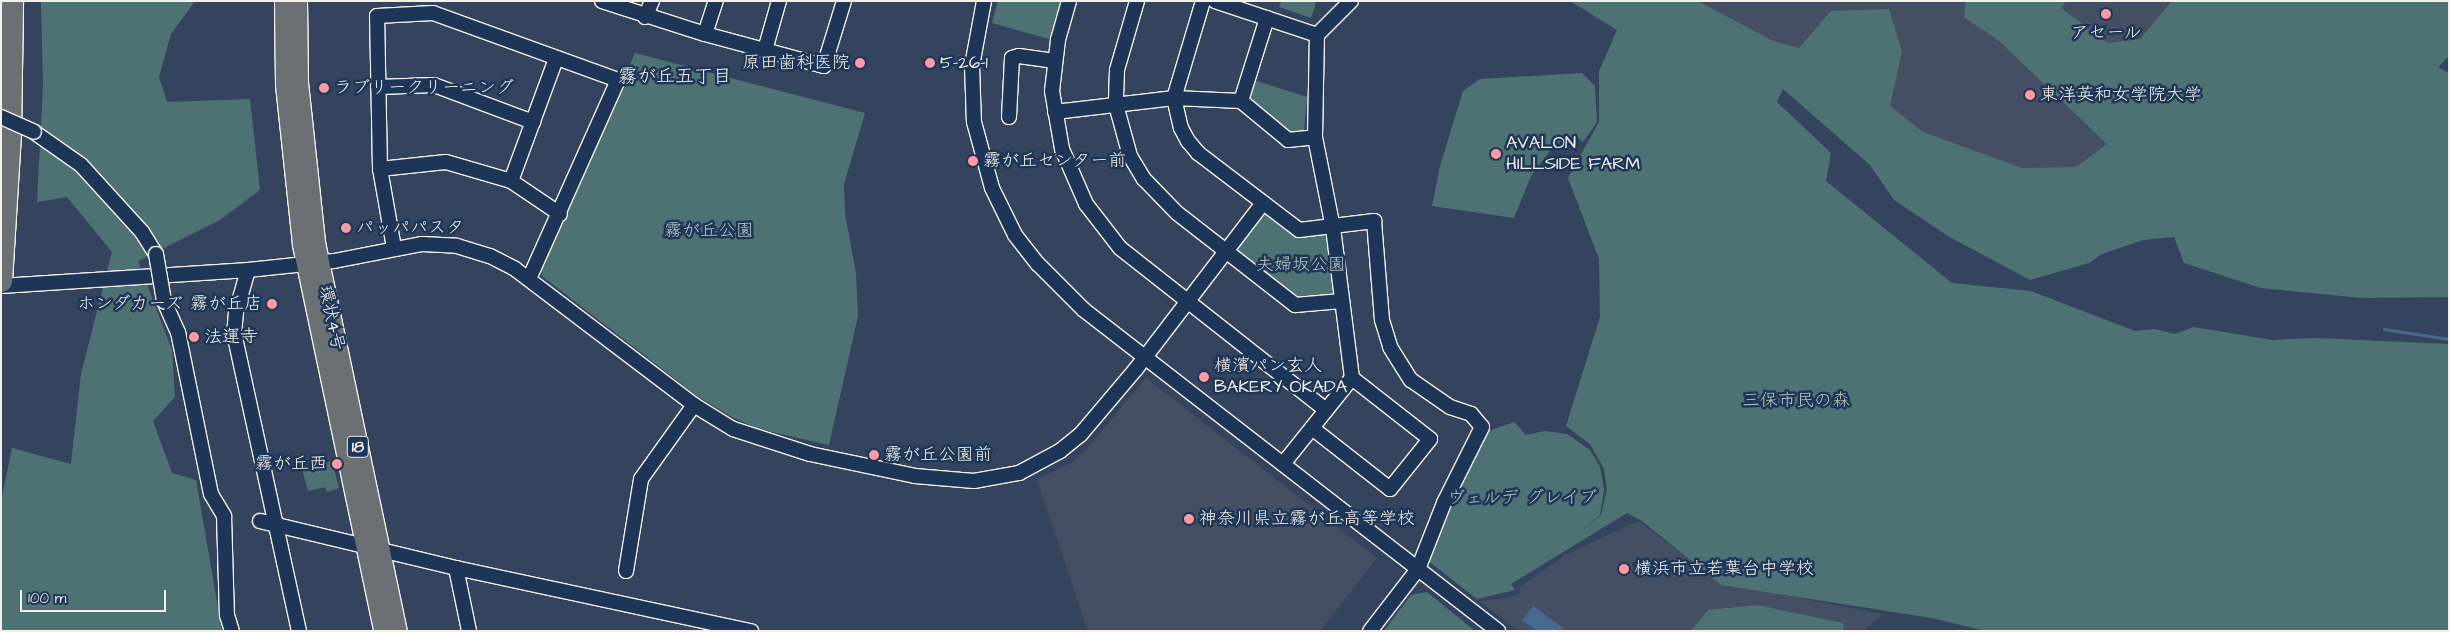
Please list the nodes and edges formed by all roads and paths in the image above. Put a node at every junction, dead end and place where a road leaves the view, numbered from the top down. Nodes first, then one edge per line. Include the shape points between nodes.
1 (12, 1) edge
2 (284, 1) edge
3 (298, 1) edge
4 (602, 1) edge
5 (652, 1) edge
6 (716, 1) edge
7 (780, 1) edge
8 (844, 1) edge
9 (984, 1) edge
10 (1069, 1) edge
11 (1136, 1) edge
12 (1203, 1) edge
13 (1215, 1) edge
14 (1351, 1) edge
15 (645, 17) junction
16 (1267, 18) junction
17 (705, 34) junction
18 (1318, 35) junction
19 (765, 50) junction
20 (556, 59) junction
21 (1055, 61) junction
22 (378, 87) junction
23 (1174, 98) junction
24 (1241, 101) junction
25 (1116, 106) junction
26 (1056, 112) junction
27 (1010, 117) dead end
28 (1, 118) edge
29 (533, 122) junction
30 (1315, 137) junction
31 (380, 169) junction
32 (511, 181) junction
33 (1263, 203) junction
34 (560, 214) junction
35 (1333, 228) junction
36 (394, 248) junction
37 (1224, 252) junction
38 (313, 264) junction
39 (248, 270) junction
40 (529, 279) junction
41 (1, 280) edge
42 (1, 286) edge
43 (1186, 301) junction
44 (1342, 301) junction
45 (1145, 357) junction
46 (1352, 378) junction
47 (694, 405) junction
48 (1326, 410) junction
49 (1312, 428) junction
50 (1283, 464) junction
51 (260, 521) dead end
52 (276, 526) junction
53 (372, 548) junction
54 (456, 568) junction
55 (1418, 569) junction
56 (626, 571) dead end
57 (692, 625) edge
58 (232, 631) edge
59 (299, 631) edge
60 (383, 631) edge
61 (398, 631) edge
62 (470, 631) edge
63 (751, 631) edge
64 (1370, 631) edge
65 (1498, 631) edge

1 - 41 highway via 10,134
2 - 38 main road, 環状4号 / 18 via 291,164
3 - 38 main road, 環状4号 / 18 via 299,83
4 - 15 street
5 - 15 street
6 - 17 street
7 - 19 street
8 - 19 street via 824,66
9 - 45 street via 972,66 972,95 978,138 992,188 1015,235 1057,286
10 - 21 street
11 - 25 street via 1117,70
12 - 23 street
13 - 16 street
14 - 18 street
15 - 17 street
16 - 18 street
16 - 24 street
17 - 19 street
18 - 30 street
20 - 22 street via 433,13 377,16
20 - 29 street
20 - 34 street via 618,80
21 - 26 street via 1052,91
21 - 27 street via 1012,58
22 - 29 street via 434,85
22 - 31 street
23 - 24 street
23 - 25 street
23 - 33 street via 1181,128 1198,153
24 - 30 street via 1288,140
25 - 26 street
25 - 37 street via 1130,156 1144,179 1159,197
26 - 43 street via 1062,149 1074,183 1101,227 1120,248
28 - 58 street, bridge via 34,132 81,164 142,232 156,254 164,301 178,332 211,494 229,516 228,615
29 - 32 street
30 - 35 street
31 - 32 street via 446,162
31 - 36 street
32 - 34 street
33 - 35 street via 1299,230
33 - 37 street
34 - 40 street
35 - 44 street
35 - 55 street via 1374,221 1382,320 1390,347 1411,380 1450,407 1472,414 1482,427 1444,503
36 - 38 street
36 - 40 street via 440,244 457,246 497,259
37 - 43 street
37 - 44 street via 1295,305
38 - 39 street
38 - 53 main road, 環状4号 / 18
39 - 42 street
39 - 52 street via 234,332
40 - 47 street
43 - 45 street
43 - 48 street
44 - 46 street
45 - 47 street via 1081,434 1060,452 1019,473 974,481 915,476 810,454 733,429
45 - 50 street
46 - 48 street
46 - 49 street via 1430,439 1390,489
47 - 56 street via 642,479
48 - 49 street
49 - 50 street
50 - 55 street
51 - 52 street
52 - 53 street
52 - 59 street
53 - 54 street
53 - 60 main road, 環状4号 / 18
53 - 61 main road, 環状4号 / 18
54 - 57 street
54 - 62 street
55 - 64 street
55 - 65 street
57 - 63 street

